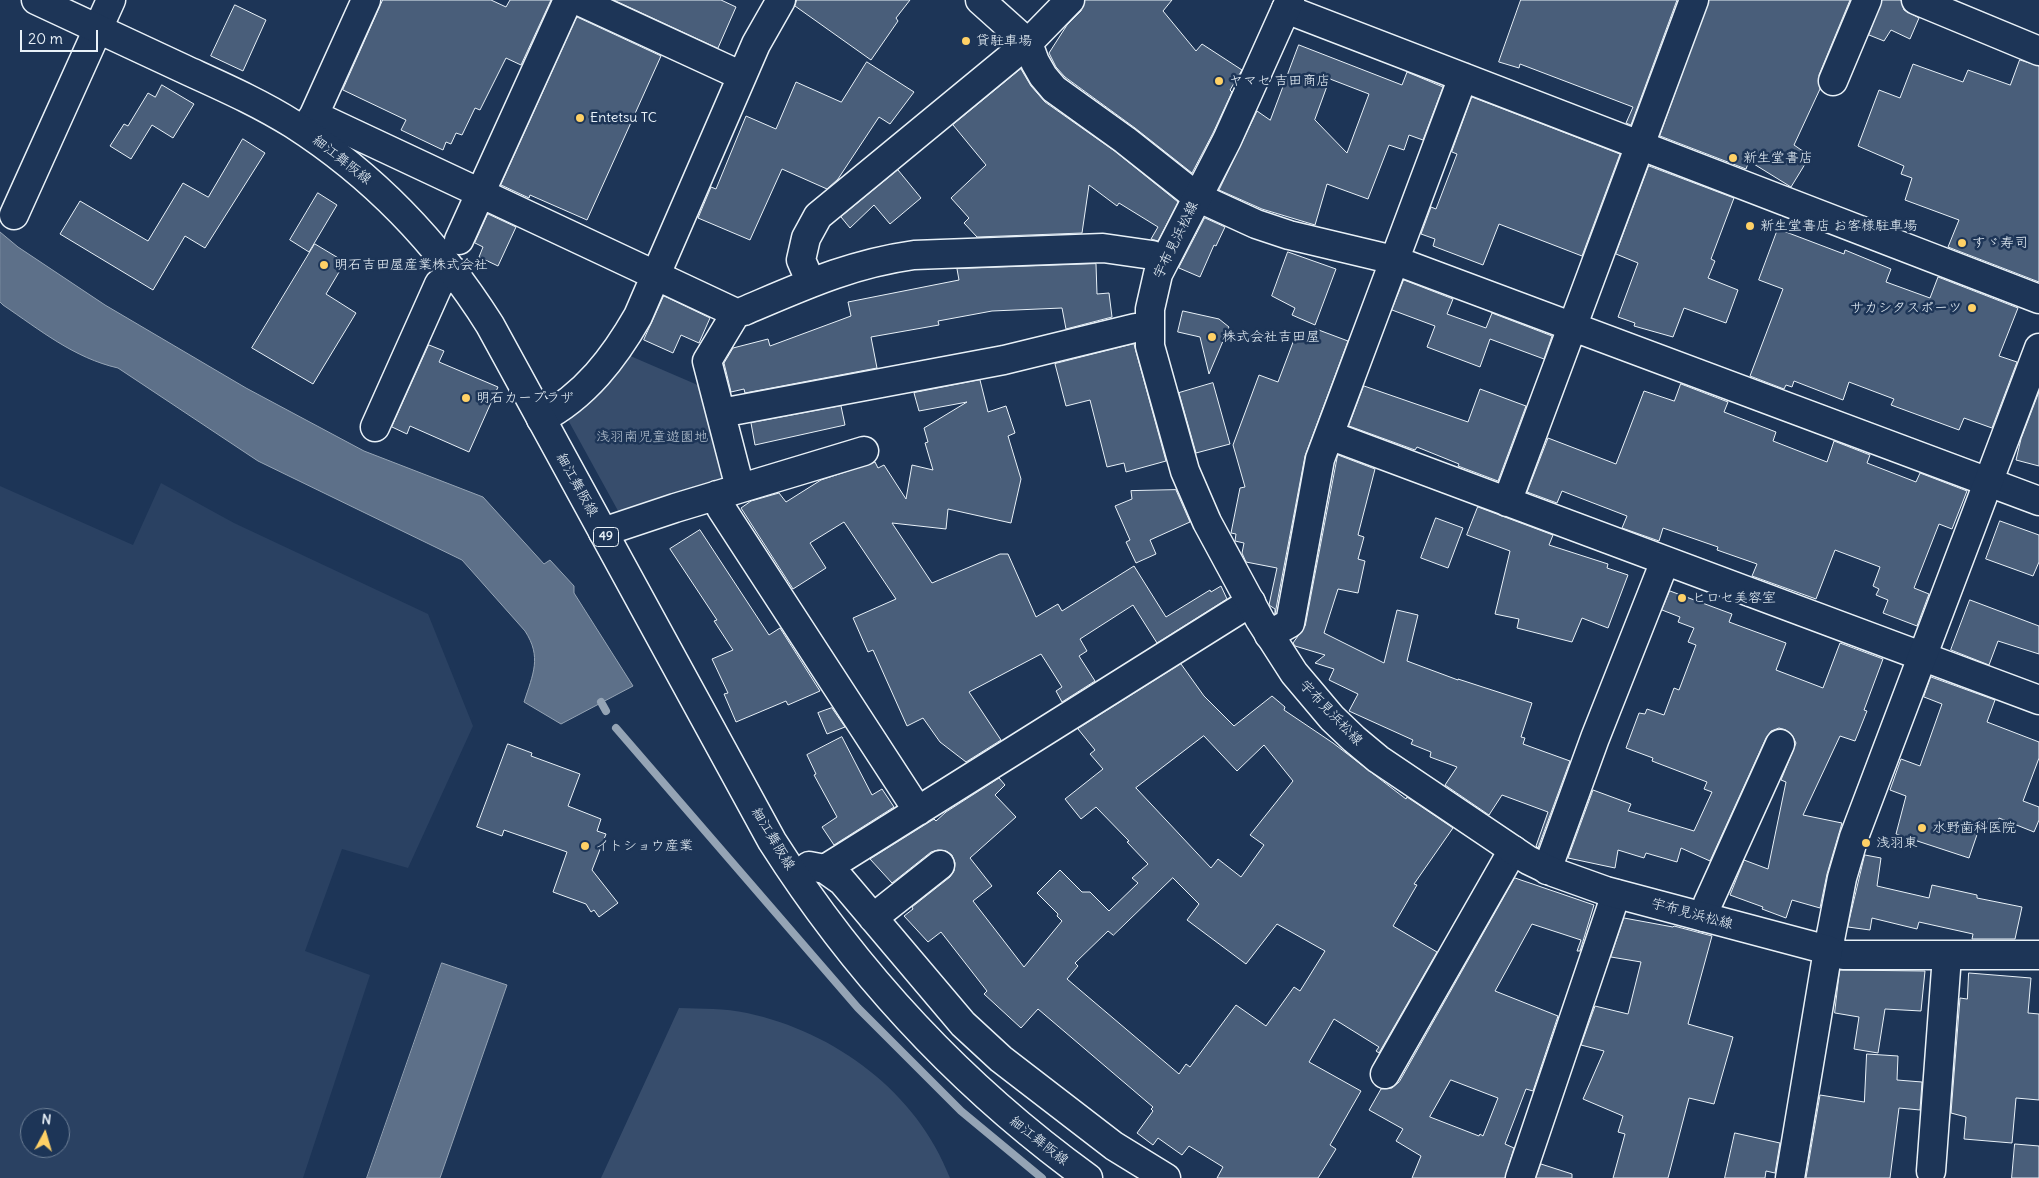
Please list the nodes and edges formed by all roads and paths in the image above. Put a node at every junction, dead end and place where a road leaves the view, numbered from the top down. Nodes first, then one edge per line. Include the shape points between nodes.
1 (36, 0) edge
2 (111, 0) edge
3 (366, 0) edge
4 (568, 0) edge
5 (577, 0) edge
6 (781, 0) edge
7 (980, 0) edge
8 (1070, 0) edge
9 (1694, 0) edge
10 (1867, 0) edge
11 (1916, 0) edge
12 (1288, 4) edge
13 (98, 29) junction
14 (1028, 43) junction
15 (2039, 51) edge
16 (742, 76) junction
17 (1463, 77) junction
18 (1833, 82) dead end
19 (309, 123) junction
20 (1640, 145) junction
21 (480, 194) junction
22 (1197, 197) junction
23 (14, 215) dead end
24 (459, 240) dead end
25 (1394, 260) junction
26 (1164, 261) junction
27 (455, 272) junction
28 (655, 276) junction
29 (810, 283) junction
30 (2039, 299) edge
31 (736, 313) junction
32 (1572, 327) junction
33 (1149, 328) junction
34 (2039, 348) edge
35 (721, 413) junction
36 (541, 419) junction
37 (374, 427) dead end
38 (1329, 435) junction
39 (864, 451) dead end
40 (1990, 483) junction
41 (729, 492) junction
42 (2039, 501) edge
43 (1507, 502) junction
44 (603, 532) junction
45 (1665, 561) junction
46 (1251, 602) junction
47 (1269, 635) junction
48 (1923, 657) junction
49 (2039, 700) edge
50 (1780, 744) dead end
51 (918, 811) junction
52 (1513, 850) junction
53 (940, 865) dead end
54 (825, 869) junction
55 (1547, 870) junction
56 (791, 872) junction
57 (1616, 894) junction
58 (1704, 917) junction
59 (873, 918) junction
60 (1828, 950) junction
61 (2039, 955) edge
62 (1947, 956) junction
63 (1385, 1074) dead end
64 (1931, 1170) dead end
65 (1088, 1178) edge
66 (1166, 1178) edge
67 (1520, 1178) edge
68 (1790, 1178) edge

1 - 13 street, 細江舞阪線 / 49
2 - 13 street
3 - 19 street
4 - 21 street
5 - 16 street
6 - 16 street
7 - 14 street
8 - 14 street
9 - 20 street
10 - 18 street
11 - 15 street
12 - 17 street
12 - 22 street, 宇布見浜松線 via 1231,132
13 - 19 street, 細江舞阪線 / 49
13 - 23 street
14 - 22 street via 1035,62 1054,89
14 - 29 street via 818,216 806,238 801,260
16 - 28 street
17 - 20 street
17 - 25 street
19 - 21 street
19 - 27 street, 細江舞阪線 / 49 via 343,159 392,201
20 - 30 street
20 - 32 street
21 - 24 street
21 - 28 street
22 - 25 street via 1289,235
22 - 26 street, 宇布見浜松線
25 - 32 street
25 - 38 street
26 - 29 street via 1152,255 1103,248 914,255 857,266
26 - 33 street, 宇布見浜松線 via 1152,292
27 - 36 street, 細江舞阪線 / 49 via 490,326
27 - 37 street via 439,284
28 - 31 street
28 - 36 street via 638,316 612,357 579,394
29 - 31 street
31 - 35 street via 708,360
32 - 40 street
32 - 43 street
33 - 35 street via 1135,328 1004,360
33 - 46 street, 宇布見浜松線 via 1155,364 1185,471 1207,522
34 - 40 street
35 - 41 street
36 - 44 street, 細江舞阪線 / 49
38 - 43 street
38 - 47 street via 1320,459 1290,623
39 - 41 street
40 - 42 street
40 - 48 street
41 - 44 street
41 - 51 street via 721,508
43 - 45 street
44 - 56 street, 細江舞阪線 / 49
45 - 48 street
45 - 55 street
46 - 47 street, 宇布見浜松線
46 - 51 street
47 - 52 street, 宇布見浜松線 via 1311,696 1354,739 1378,759
48 - 49 street
48 - 60 street via 1854,837 1842,878
50 - 58 street
51 - 54 street
52 - 55 street, 宇布見浜松線
52 - 63 street
53 - 59 street
54 - 56 street via 811,865
54 - 59 street via 842,881
55 - 57 street, 宇布見浜松線
56 - 65 street, 細江舞阪線 / 49 via 852,955 913,1026 994,1103
57 - 58 street, 宇布見浜松線
57 - 67 street
58 - 60 street, 宇布見浜松線
59 - 66 street via 953,1014 1001,1058 1114,1146
60 - 62 street, 宇布見浜松線 via 1843,955
60 - 68 street
61 - 62 street, 宇布見浜松線
62 - 64 street

